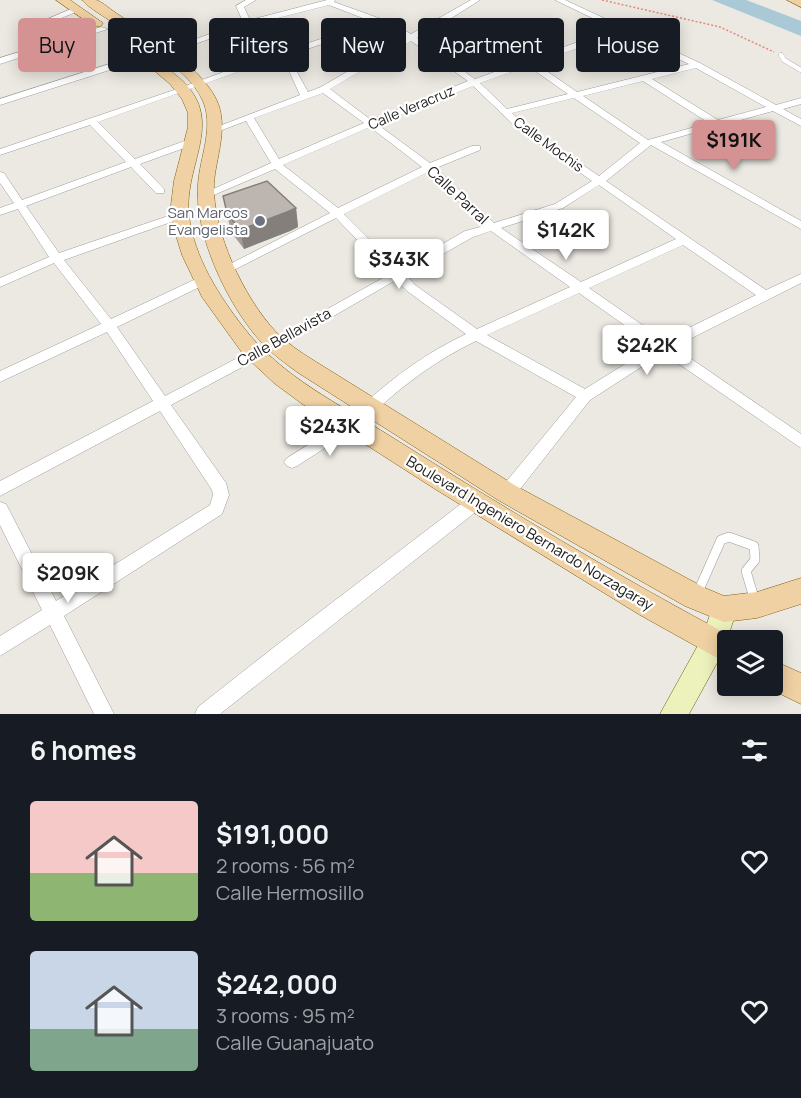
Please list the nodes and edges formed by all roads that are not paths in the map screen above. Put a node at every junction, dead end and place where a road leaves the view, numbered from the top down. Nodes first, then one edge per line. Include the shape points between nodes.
1 (252, 0) edge
2 (476, 0) edge
3 (559, 0) edge
4 (793, 0) edge
5 (331, 1) edge
6 (76, 3) edge
7 (801, 3) edge
8 (50, 18) edge
9 (245, 18) edge
10 (268, 18) edge
11 (371, 18) edge
12 (446, 18) edge
13 (596, 18) edge
14 (108, 25) edge
15 (104, 29) junction
16 (108, 31) edge
17 (418, 33) edge
18 (406, 35) edge
19 (410, 37) junction
20 (781, 55) road end
21 (680, 57) edge
22 (0, 61) edge
23 (697, 65) junction
24 (108, 69) edge
25 (801, 70) edge
26 (165, 72) edge
27 (232, 72) edge
28 (293, 72) edge
29 (501, 72) edge
30 (543, 72) edge
31 (643, 77) junction
32 (473, 81) junction
33 (191, 87) junction
34 (324, 88) junction
35 (576, 94) junction
36 (305, 96) junction
37 (801, 101) edge
38 (0, 102) edge
39 (776, 107) junction
40 (506, 112) junction
41 (249, 118) junction
42 (91, 120) junction
43 (716, 123) junction
44 (801, 123) edge
45 (370, 125) junction
46 (214, 130) junction
47 (194, 141) junction
48 (649, 142) junction
49 (476, 148) dead end
50 (0, 152) edge
51 (134, 162) junction
52 (277, 165) junction
53 (429, 167) junction
54 (0, 175) edge
55 (600, 180) junction
56 (160, 191) dead end
57 (205, 195) junction
58 (19, 205) junction
59 (0, 212) edge
60 (337, 213) junction
61 (181, 215) junction
62 (491, 226) junction
63 (801, 226) edge
64 (686, 239) junction
65 (56, 258) junction
66 (228, 268) junction
67 (397, 274) junction
68 (801, 278) edge
69 (202, 281) junction
70 (0, 283) edge
71 (579, 288) junction
72 (766, 296) junction
73 (109, 325) junction
74 (476, 335) junction
75 (275, 344) junction
76 (663, 346) junction
77 (254, 354) junction
78 (0, 376) edge
79 (585, 396) junction
80 (162, 402) junction
81 (370, 407) junction
82 (351, 424) junction
83 (801, 442) edge
84 (291, 462) dead end
85 (0, 489) edge
86 (507, 493) junction
87 (476, 502) junction
88 (0, 509) edge
89 (801, 591) edge
90 (695, 597) junction
91 (757, 605) junction
92 (724, 609) junction
93 (53, 614) junction
94 (722, 630) edge
95 (717, 644) edge
96 (0, 647) edge
97 (717, 653) edge
98 (783, 680) edge
99 (801, 689) edge
100 (684, 708) edge
101 (104, 714) edge
102 (205, 714) edge

1 - 9 street via 241,4
2 - 12 street
3 - 13 street
4 - 7 main road
5 - 10 street
5 - 11 street, Calle Mochis
6 - 8 street
6 - 14 main road, Boulevard Ingeniero Bernardo Norzagaray
6 - 15 main road, Boulevard Ingeniero Bernardo Norzagaray
15 - 16 main road, Boulevard Ingeniero Bernardo Norzagaray
15 - 22 street
17 - 19 street
18 - 19 street, Calle Mochis
19 - 32 street, Calle Mochis
19 - 34 street
20 - 25 lane
21 - 23 street
23 - 31 street
23 - 39 street
24 - 38 street
26 - 33 main road, Boulevard Ingeniero Bernardo Norzagaray
27 - 33 street
28 - 36 street
29 - 32 street, Calle Veracruz
30 - 35 street
31 - 35 street
31 - 43 street
32 - 40 street, Calle Mochis
32 - 45 street, Calle Veracruz
33 - 42 street
33 - 46 main road, Boulevard Ingeniero Bernardo Norzagaray via 212,105
33 - 47 main road, Boulevard Ingeniero Bernardo Norzagaray via 196,111
34 - 36 street
34 - 45 street, Calle Parral
35 - 40 street
35 - 48 street
36 - 41 street
37 - 39 street, Calle Bellavista
39 - 43 street, Calle Bellavista
39 - 44 street
40 - 55 street, Calle Mochis via 521,127
41 - 46 street
41 - 52 street
42 - 50 street
42 - 51 street
43 - 48 street, Calle Bellavista
45 - 52 street, Calle Veracruz
45 - 53 street, Calle Parral
46 - 57 main road, Boulevard Ingeniero Bernardo Norzagaray
47 - 51 street
47 - 61 main road, Boulevard Ingeniero Bernardo Norzagaray via 181,192
48 - 55 street, Calle Bellavista
48 - 63 street
49 - 53 street
51 - 56 street
51 - 58 street
52 - 57 street, Calle Veracruz
52 - 60 street
53 - 60 street
53 - 62 street, Calle Parral
54 - 58 street
55 - 62 street, Calle Bellavista via 558,206
55 - 64 street, Calle Mochis
57 - 66 main road, Boulevard Ingeniero Bernardo Norzagaray via 206,215
58 - 59 street
58 - 65 street
60 - 66 street
60 - 67 street
61 - 65 street
61 - 69 main road, Boulevard Ingeniero Bernardo Norzagaray
62 - 67 street, Calle Bellavista
62 - 71 street, Calle Parral
64 - 71 street
64 - 72 street, Calle Mochis
65 - 70 street
65 - 73 street
66 - 75 main road, Boulevard Ingeniero Bernardo Norzagaray via 244,301
67 - 74 street
67 - 75 street, Calle Bellavista
68 - 72 street
69 - 73 street
69 - 77 main road, Boulevard Ingeniero Bernardo Norzagaray
71 - 74 street
71 - 76 street, Calle Parral
72 - 76 street
73 - 78 street
73 - 80 street
74 - 79 street
74 - 81 street via 426,361
75 - 77 street, Calle Bellavista
75 - 81 main road, Boulevard Ingeniero Bernardo Norzagaray
76 - 79 street
76 - 83 street, Calle Parral
77 - 80 street, Calle Bellavista
77 - 82 main road, Boulevard Ingeniero Bernardo Norzagaray
79 - 86 street
80 - 85 street, Calle Bellavista
80 - 93 street via 220,488 220,503
81 - 86 main road, Boulevard Ingeniero Bernardo Norzagaray
82 - 84 street
82 - 87 main road, Boulevard Ingeniero Bernardo Norzagaray
86 - 90 main road, Boulevard Ingeniero Bernardo Norzagaray
87 - 95 main road, Boulevard Ingeniero Bernardo Norzagaray
87 - 102 street
88 - 93 street
89 - 91 main road
90 - 91 lane via 721,540 729,537 754,546 754,563 746,571 746,579
90 - 92 main road, Boulevard Ingeniero Bernardo Norzagaray
91 - 92 main road
92 - 94 street
93 - 96 street
93 - 101 street
97 - 100 street
98 - 99 main road

